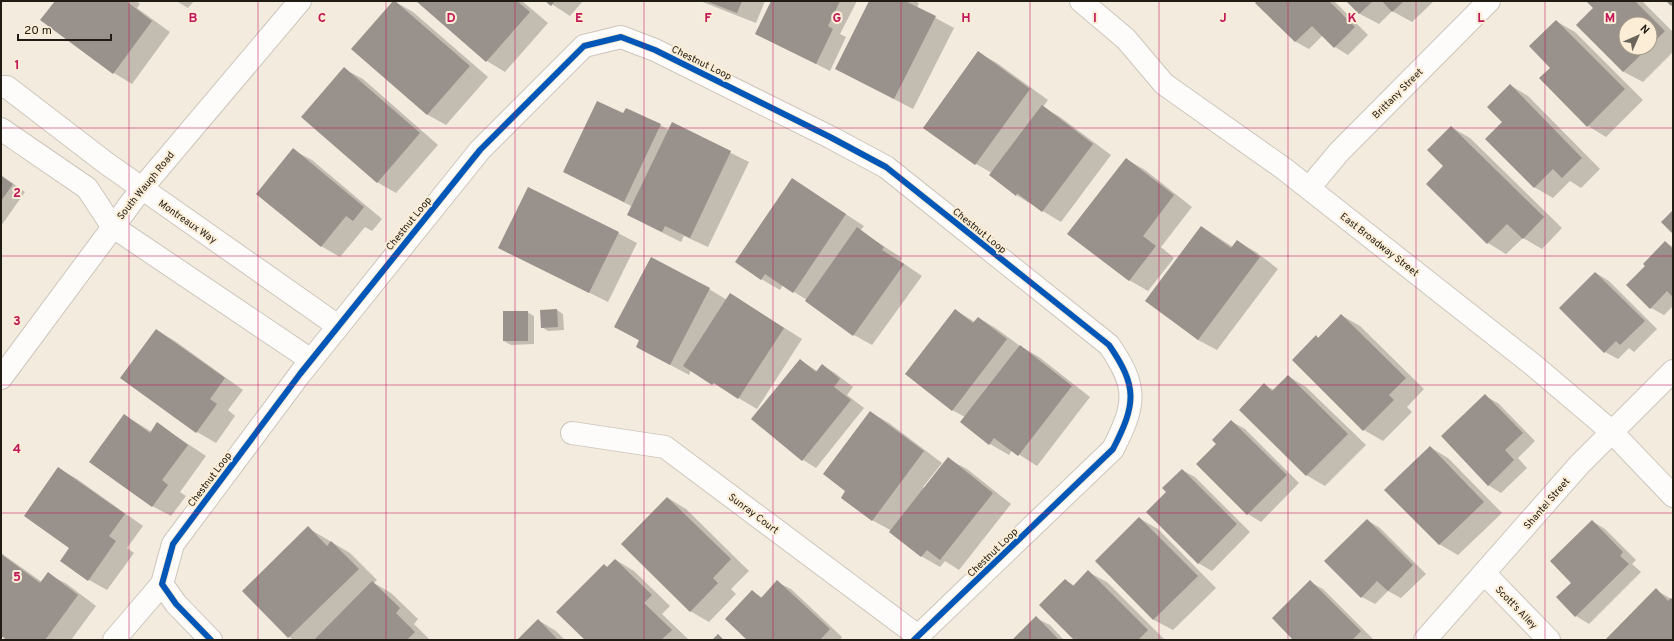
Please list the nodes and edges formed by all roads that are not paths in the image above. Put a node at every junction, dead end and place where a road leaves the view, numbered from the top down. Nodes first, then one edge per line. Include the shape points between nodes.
1 (300, 1) edge
2 (1081, 1) edge
3 (1489, 1) edge
4 (1, 87) edge
5 (1, 129) edge
6 (142, 188) junction
7 (1309, 188) junction
8 (112, 226) junction
9 (338, 326) junction
10 (311, 360) junction
11 (1673, 371) edge
12 (1, 378) edge
13 (1611, 431) junction
14 (572, 433) dead end
15 (1673, 496) edge
16 (1484, 573) junction
17 (162, 584) junction
18 (916, 638) edge
19 (114, 640) edge
20 (211, 640) edge
21 (1426, 640) edge
22 (1549, 640) edge

1 - 6 street, South Waugh Road
2 - 7 street, East Broadway Street via 1126,39 1164,84
3 - 7 street, Brittany Street via 1339,152
4 - 6 street, Montreaux Way via 8,87
5 - 8 street via 87,188
6 - 8 street, South Waugh Road
6 - 9 street, Montreaux Way
7 - 13 street, East Broadway Street via 1532,364
8 - 10 street
8 - 12 street, South Waugh Road
9 - 10 street, Chestnut Loop
9 - 18 street, Chestnut Loop via 480,150 584,46 621,37 655,50 886,167 1108,344 1122,364 1132,392 1127,421 1113,449
10 - 17 street, Chestnut Loop via 173,544
11 - 13 street, Shantel Street
13 - 15 street, East Broadway Street
13 - 16 street, Shantel Street
14 - 18 street, Sunray Court via 665,447
16 - 21 street, Shantel Street
16 - 22 street, Scott's Alley
17 - 19 street
17 - 20 street via 176,604

